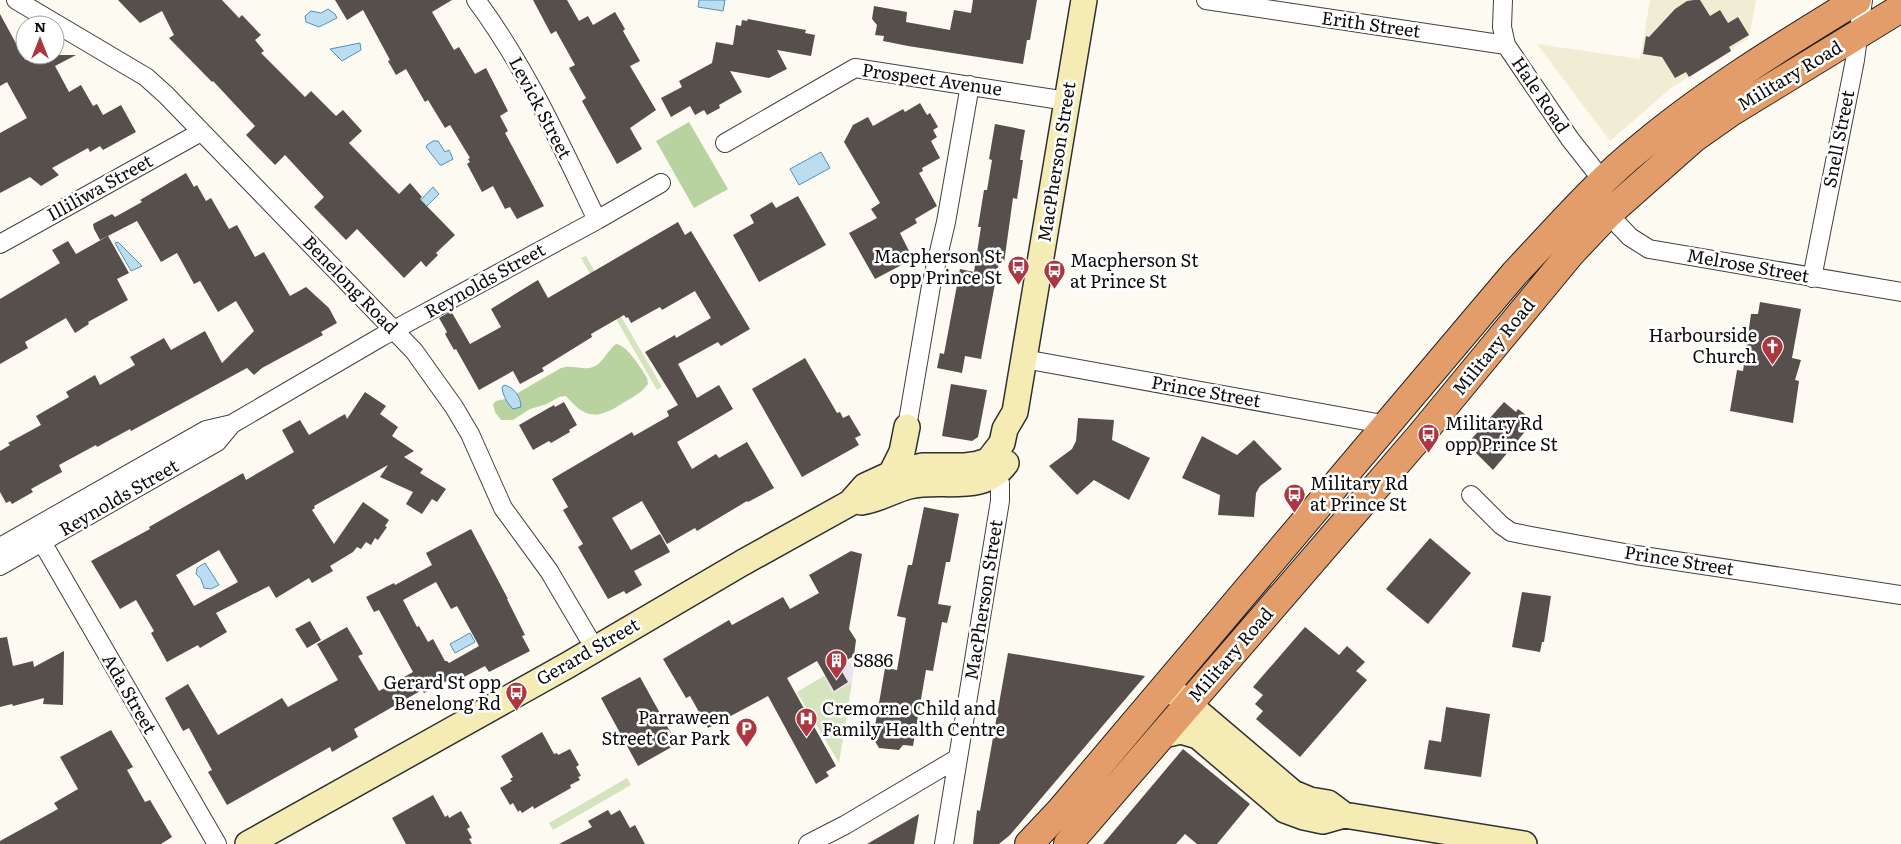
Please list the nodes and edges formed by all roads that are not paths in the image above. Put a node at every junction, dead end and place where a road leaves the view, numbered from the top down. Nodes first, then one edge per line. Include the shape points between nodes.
1 (16, 0) edge
2 (476, 0) edge
3 (1084, 0) edge
4 (1206, 0) edge
5 (1503, 0) edge
6 (1856, 0) edge
7 (1864, 0) edge
8 (1901, 8) edge
9 (1859, 34) junction
10 (1506, 45) junction
11 (970, 85) junction
12 (1067, 101) junction
13 (201, 132) junction
14 (725, 143) dead end
15 (1603, 181) junction
16 (661, 182) dead end
17 (1608, 214) junction
18 (597, 220) junction
19 (0, 244) edge
20 (1812, 278) junction
21 (1901, 292) edge
22 (394, 331) junction
23 (1024, 359) junction
24 (1015, 412) junction
25 (232, 424) junction
26 (1388, 425) junction
27 (907, 427) joint
28 (891, 474) junction
29 (995, 475) junction
30 (1471, 495) dead end
31 (850, 503) junction
32 (42, 542) junction
33 (0, 547) edge
34 (0, 566) edge
35 (1901, 595) edge
36 (595, 649) junction
37 (1167, 686) junction
38 (1189, 704) junction
39 (1163, 735) junction
40 (958, 758) junction
41 (1344, 815) junction
42 (218, 844) edge
43 (248, 844) edge
44 (808, 844) edge
45 (944, 844) edge
46 (1029, 844) edge
47 (1068, 844) edge
48 (1524, 844) edge

1 - 13 street, Benelong Road via 146,77
2 - 18 street, Levick Street via 551,124
3 - 12 main road, MacPherson Street
4 - 10 street, Erith Street
5 - 10 street, Hale Road via 1502,27
6 - 15 highway, Military Road via 1686,110
7 - 9 street, Snell Street
8 - 9 highway, Military Road
9 - 17 highway, Military Road via 1694,138
9 - 20 street, Snell Street
10 - 15 street, Hale Road via 1570,140
11 - 12 street, Prospect Avenue
11 - 14 street, Prospect Avenue via 856,68
11 - 27 street
12 - 23 main road, MacPherson Street
13 - 19 street, Illiliwa Street
13 - 22 street, Benelong Road
15 - 26 highway, Military Road via 1515,273
16 - 18 street, Reynolds Street
17 - 20 street, Melrose Street via 1630,237 1649,249
17 - 38 highway, Military Road via 1571,253 1424,431
18 - 22 street, Reynolds Street
20 - 21 street, Melrose Street
22 - 25 street, Reynolds Street
22 - 36 street, Benelong Road via 414,351 454,407 470,434 503,508 549,571
23 - 24 main road, MacPherson Street
23 - 26 street, Prince Street
24 - 28 main road, Gerard Street via 1005,429 1002,443 988,461 964,466 922,466
24 - 29 main road via 1020,432 1016,449
25 - 32 street, Reynolds Street via 217,442
25 - 33 street, Reynolds Street via 206,430
26 - 37 highway, Military Road
27 - 28 main road via 902,452
28 - 31 main road, Gerard Street via 865,486
29 - 31 main road, Gerard Street via 975,483 908,486 869,501
29 - 40 street, MacPherson Street via 1000,483 1000,501
30 - 35 street, Prince Street via 1511,532 1636,555
31 - 36 main road, Gerard Street
32 - 34 street, Reynolds Street
32 - 42 street, Ada Street
36 - 43 main road, Gerard Street
37 - 38 main road
37 - 46 highway, Military Road
38 - 39 highway, Military Road
38 - 41 main road via 1293,793 1328,803
39 - 41 main road via 1181,731 1198,736 1285,810 1323,821
39 - 47 highway, Military Road
40 - 44 street
40 - 45 street, MacPherson Street
41 - 48 main road

